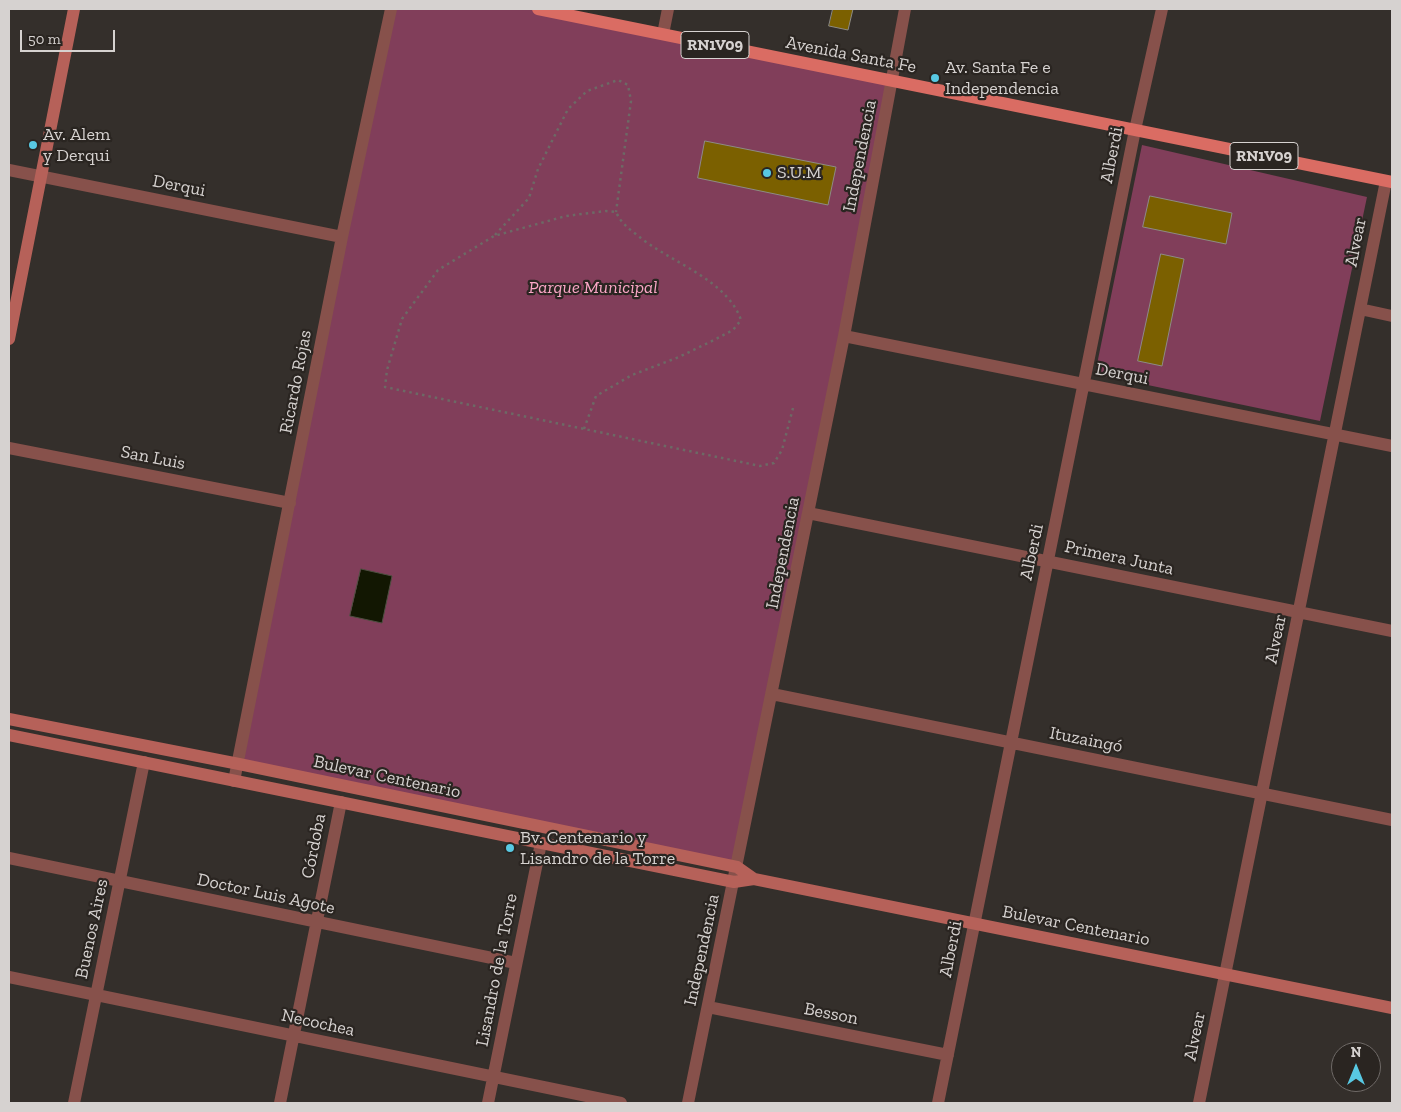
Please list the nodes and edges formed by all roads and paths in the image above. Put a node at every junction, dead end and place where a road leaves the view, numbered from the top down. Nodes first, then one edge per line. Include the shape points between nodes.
1 (74, 9) edge
2 (391, 9) edge
3 (538, 9) edge
4 (668, 9) edge
5 (905, 9) edge
6 (1162, 9) edge
7 (663, 34) junction
8 (892, 81) junction
9 (1135, 130) junction
10 (9, 170) edge
11 (41, 176) junction
12 (1389, 182) edge
13 (616, 212) junction
14 (494, 236) junction
15 (342, 237) junction
16 (1360, 309) junction
17 (1392, 316) edge
18 (844, 336) junction
19 (9, 339) edge
20 (1084, 384) junction
21 (793, 408) dead end
22 (584, 428) junction
23 (1335, 434) junction
24 (1392, 446) edge
25 (9, 448) edge
26 (290, 503) junction
27 (808, 513) junction
28 (1048, 561) junction
29 (1298, 613) junction
30 (1392, 632) edge
31 (772, 694) junction
32 (9, 719) edge
33 (9, 735) edge
34 (1011, 743) junction
35 (144, 762) junction
36 (239, 764) junction
37 (234, 781) junction
38 (1262, 794) junction
39 (341, 802) junction
40 (1392, 820) edge
41 (541, 843) junction
42 (9, 858) edge
43 (737, 868) junction
44 (754, 879) junction
45 (120, 881) junction
46 (734, 882) junction
47 (317, 922) junction
48 (974, 924) junction
49 (516, 964) junction
50 (1226, 974) junction
51 (9, 977) edge
52 (96, 995) junction
53 (708, 1007) junction
54 (1392, 1008) edge
55 (294, 1036) junction
56 (948, 1055) junction
57 (493, 1077) junction
58 (74, 1103) edge
59 (280, 1103) edge
60 (488, 1103) edge
61 (621, 1103) edge
62 (688, 1103) edge
63 (938, 1103) edge
64 (1200, 1103) edge

1 - 11 main road
2 - 15 street, Ricardo Rojas
3 - 7 main road, Avenida Santa Fe / RN1V09
4 - 7 street
5 - 8 street, Independencia
6 - 9 street, Alberdi
7 - 8 main road, Avenida Santa Fe / RN1V09
8 - 9 main road, Avenida Santa Fe / RN1V09
8 - 18 street, Independencia
9 - 12 main road, Avenida Santa Fe / RN1V09
9 - 20 street, Alberdi
10 - 11 street, Derqui
11 - 15 street, Derqui
11 - 19 main road
12 - 16 street, Alvear
13 - 14 path via 566,216
13 - 14 path via 632,101 628,85 618,80 587,91 568,109 538,169 529,198
13 - 22 path via 620,222 650,246 724,291 741,320 727,334 632,375 596,396
14 - 22 path via 438,270 402,319 387,370 386,387
15 - 26 street, Ricardo Rojas
16 - 17 street
16 - 23 street, Alvear
18 - 20 street, Derqui
18 - 27 street, Independencia
20 - 23 street, Derqui
20 - 28 street, Alberdi
21 - 22 path via 782,450 774,463 760,466
23 - 24 street, Derqui
23 - 29 street, Alvear
25 - 26 street, San Luis
26 - 36 street, Ricardo Rojas
27 - 28 street, Primera Junta
27 - 31 street, Independencia
28 - 29 street, Primera Junta
28 - 34 street, Alberdi
29 - 30 street, Primera Junta
29 - 38 street, Alvear
31 - 34 street, Ituzaingó
31 - 43 street, Independencia
32 - 36 main road, Bulevar Centenario
33 - 35 main road, Bulevar Centenario
34 - 38 street, Ituzaingó
34 - 48 street, Alberdi
35 - 37 main road, Bulevar Centenario
35 - 45 street, Buenos Aires
36 - 37 street, Ricardo Rojas
36 - 43 main road, Bulevar Centenario
37 - 39 main road, Bulevar Centenario
38 - 40 street, Ituzaingó
38 - 50 street, Alvear
39 - 41 main road, Bulevar Centenario
39 - 47 street, Córdoba
41 - 46 main road, Bulevar Centenario
41 - 49 street, Lisandro de la Torre
42 - 45 street, Doctor Luis Agote
43 - 44 main road, Bulevar Centenario
43 - 46 street, Independencia
44 - 46 main road, Bulevar Centenario
44 - 48 main road, Bulevar Centenario
45 - 47 street, Doctor Luis Agote
45 - 52 street, Buenos Aires
46 - 53 street, Independencia
47 - 49 street, Doctor Luis Agote
47 - 55 street, Córdoba
48 - 50 main road, Bulevar Centenario
48 - 56 street, Alberdi
49 - 57 street, Lisandro de la Torre
50 - 54 main road, Bulevar Centenario
50 - 64 street, Alvear
51 - 52 street, Necochea
52 - 55 street, Necochea
52 - 58 street, Buenos Aires
53 - 56 street, Besson
53 - 62 street, Independencia
55 - 57 street, Necochea
55 - 59 street, Córdoba
56 - 63 street, Alberdi
57 - 60 street, Lisandro de la Torre
57 - 61 street, Necochea

